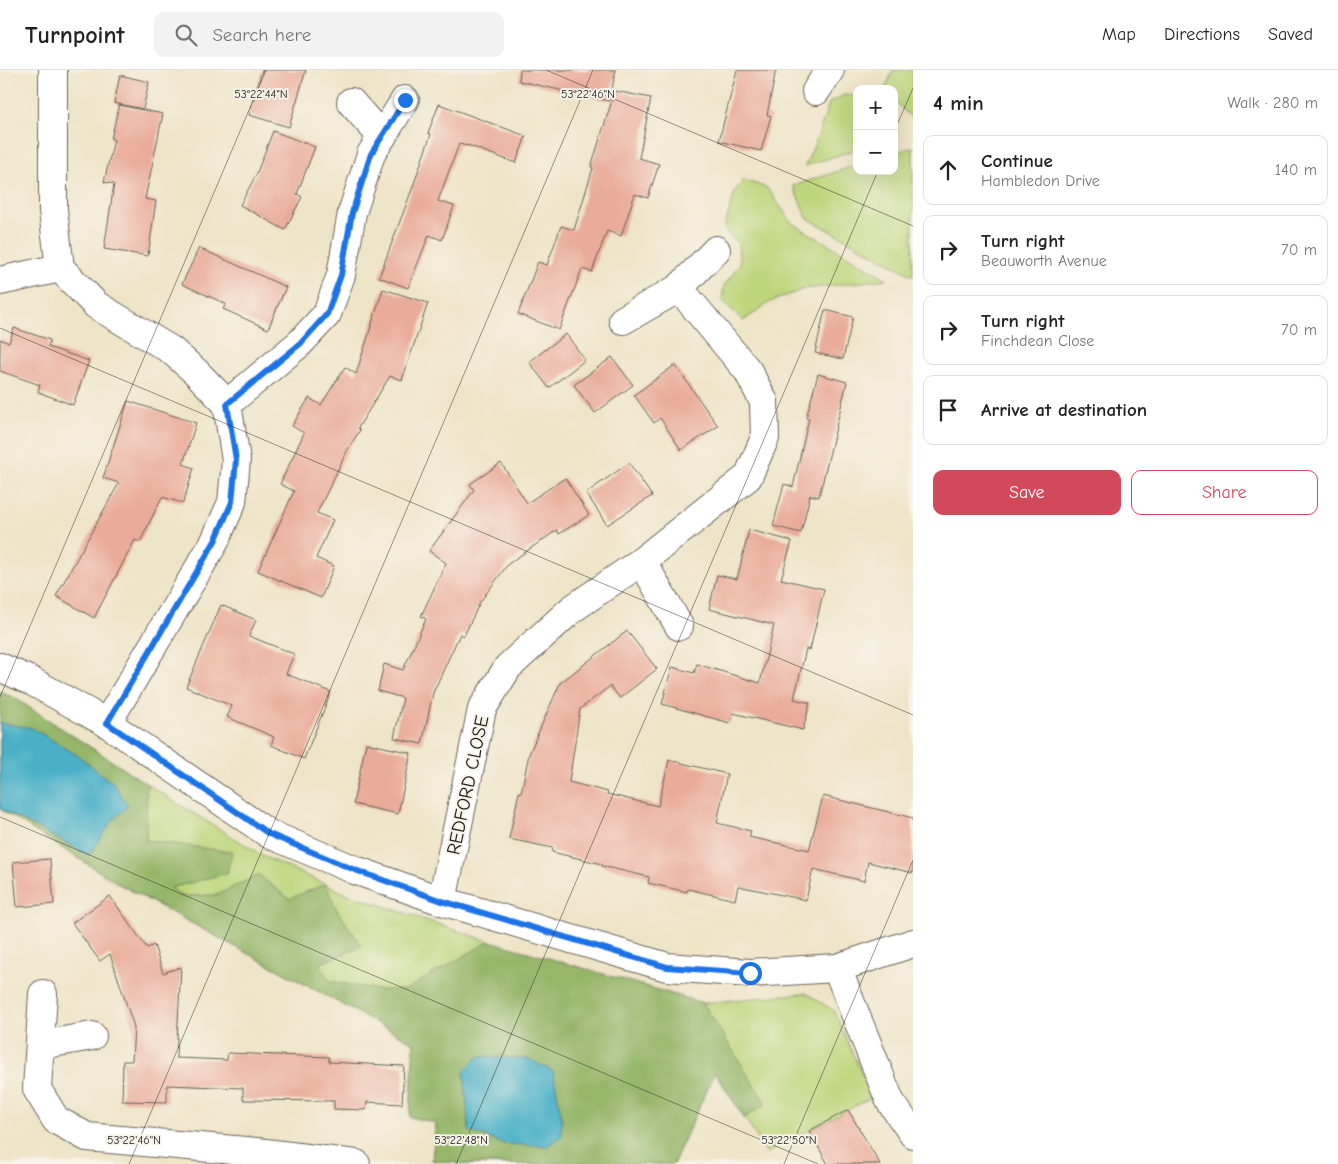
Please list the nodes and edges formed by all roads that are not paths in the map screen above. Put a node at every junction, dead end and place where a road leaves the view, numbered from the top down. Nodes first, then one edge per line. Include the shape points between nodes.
1 (53, 70) edge
2 (405, 100) dead end
3 (351, 102) dead end
4 (382, 137) junction
5 (716, 250) dead end
6 (60, 268) junction
7 (0, 281) edge
8 (678, 288) junction
9 (623, 320) dead end
10 (227, 404) junction
11 (642, 561) junction
12 (680, 626) dead end
13 (0, 667) edge
14 (107, 723) junction
15 (442, 901) junction
16 (913, 943) edge
17 (837, 968) junction
18 (44, 994) dead end
19 (92, 1036) dead end
20 (41, 1045) junction
21 (913, 1134) edge
22 (356, 1164) edge

1 - 6 street via 53,210
2 - 4 street
3 - 4 street
4 - 10 street via 371,154 354,205 341,275 327,314 300,344
5 - 8 street
6 - 7 street
6 - 10 street via 96,305 171,350
8 - 9 street
8 - 11 street, REDFORD CLOSE via 748,371 764,402 765,438 748,477
10 - 14 street via 236,460 232,502 215,541
11 - 12 street
11 - 15 street, REDFORD CLOSE via 572,609 508,666 482,709
13 - 14 street
14 - 15 street via 269,834 355,870
15 - 17 street via 667,967 750,973
16 - 17 street
17 - 21 street via 890,1101
18 - 20 street
19 - 20 street
20 - 22 street via 38,1089 56,1120 87,1137

